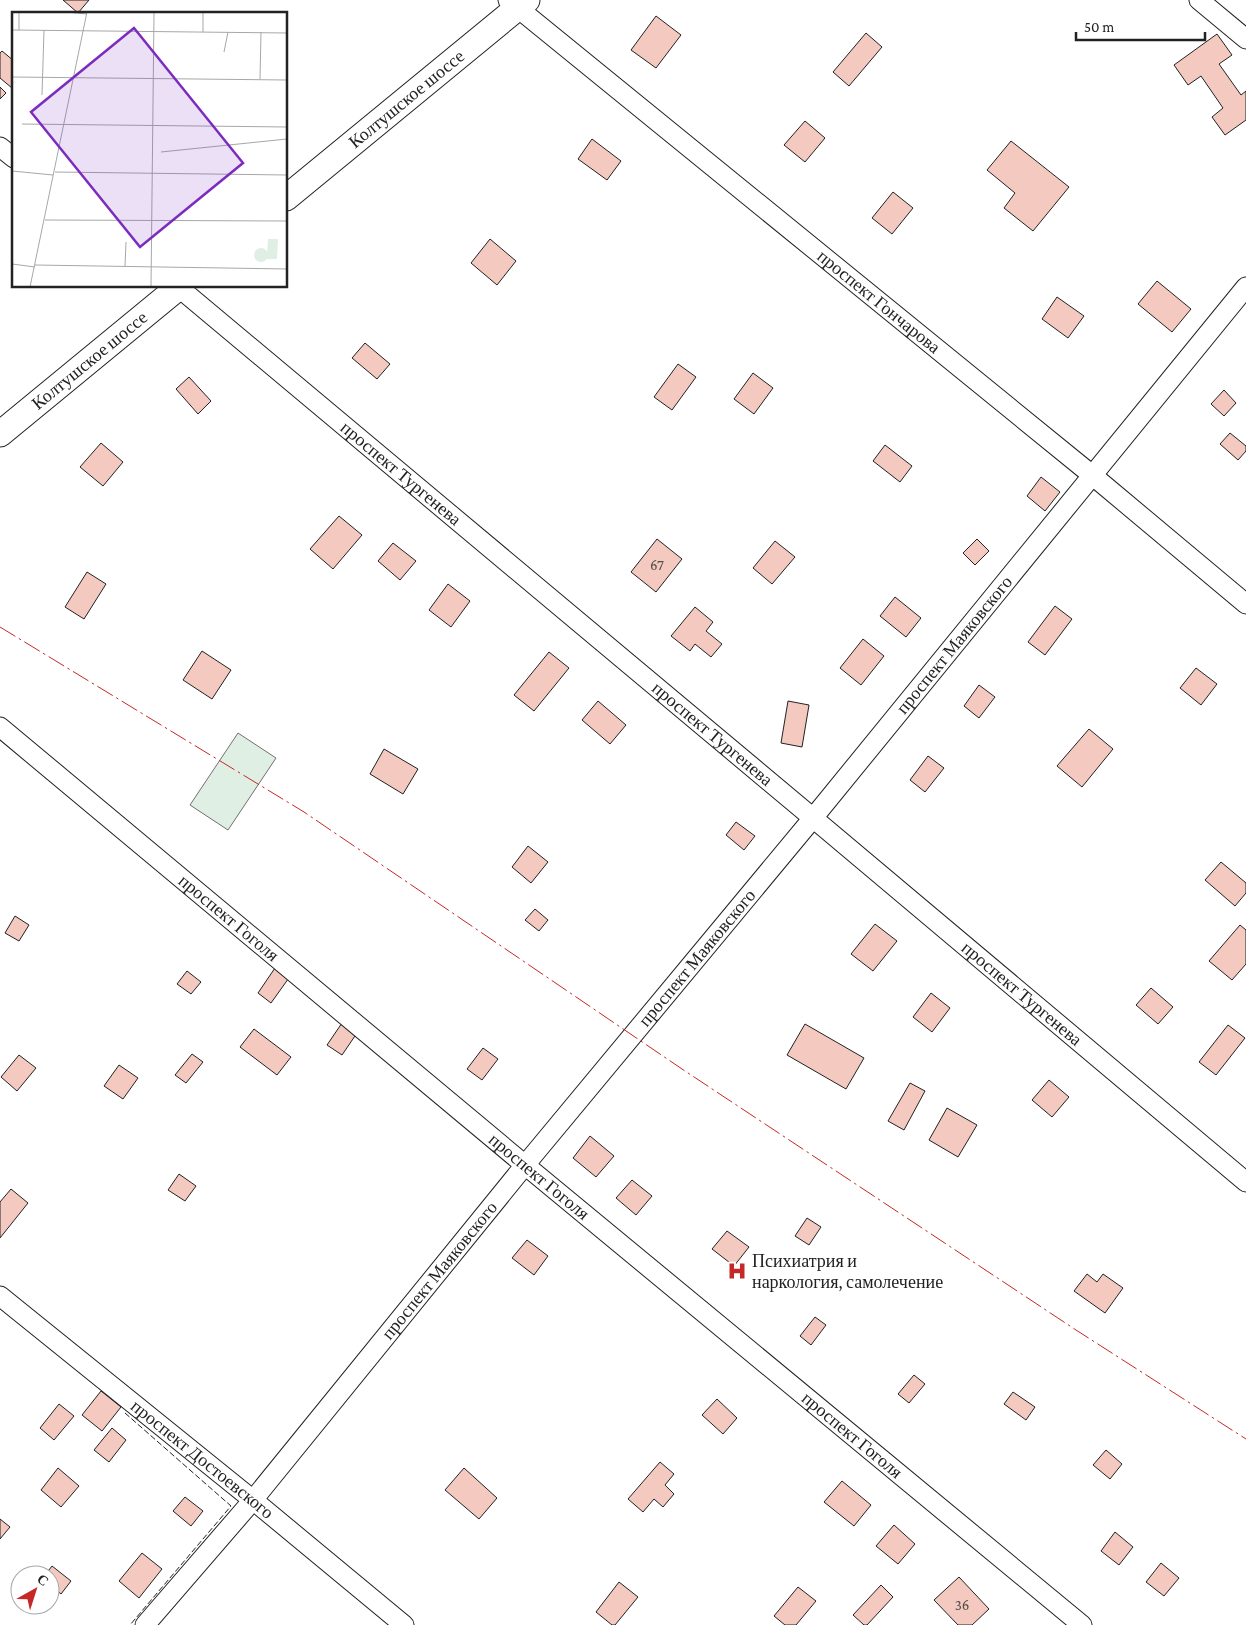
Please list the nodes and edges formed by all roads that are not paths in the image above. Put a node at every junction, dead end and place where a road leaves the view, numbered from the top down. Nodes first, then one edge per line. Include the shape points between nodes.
1 (1199, 0) edge
2 (518, 2) edge
3 (1246, 39) edge
4 (0, 147) edge
5 (12, 156) edge
6 (288, 196) edge
7 (1246, 287) edge
8 (177, 288) edge
9 (179, 288) edge
10 (0, 434) edge
11 (1092, 475) junction
12 (1246, 604) edge
13 (0, 727) edge
14 (813, 818) junction
15 (525, 1165) junction
16 (1246, 1182) edge
17 (0, 1296) edge
18 (253, 1500) junction
19 (145, 1625) edge
20 (404, 1625) edge
21 (1082, 1625) edge

1 - 3 street
2 - 6 main road, Колтушское шоссе
2 - 11 street, проспект Гончарова
4 - 5 street
7 - 11 street, проспект Маяковского
8 - 10 main road, Колтушское шоссе
9 - 14 street, проспект Тургенева
11 - 12 street, проспект Гончарова
11 - 14 street, проспект Маяковского
13 - 15 street, проспект Гоголя
14 - 15 street, проспект Маяковского
14 - 16 street, проспект Тургенева
15 - 18 street, проспект Маяковского
15 - 21 street, проспект Гоголя
17 - 18 street, проспект Достоевского
18 - 19 street, проспект Маяковского
18 - 20 street, проспект Достоевского

